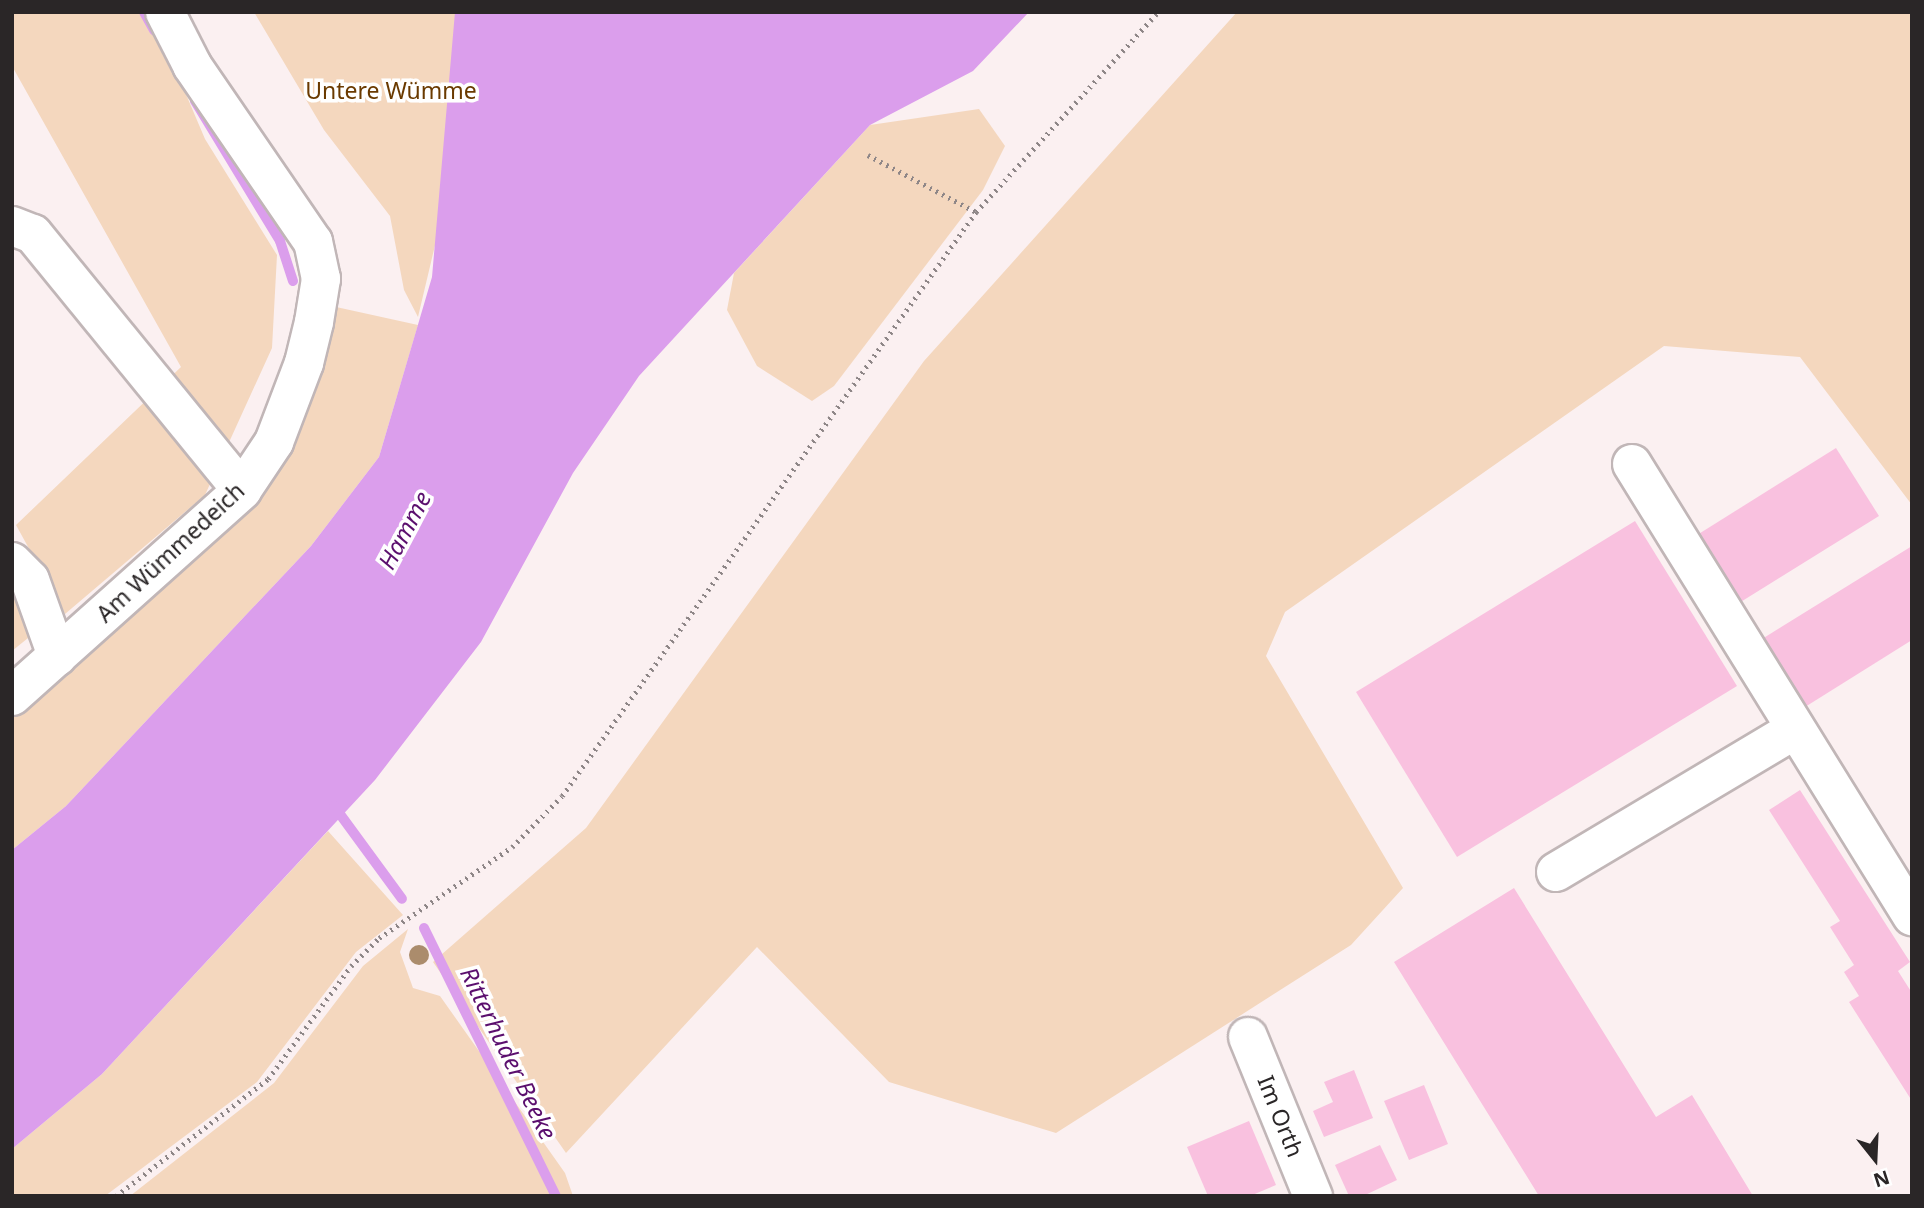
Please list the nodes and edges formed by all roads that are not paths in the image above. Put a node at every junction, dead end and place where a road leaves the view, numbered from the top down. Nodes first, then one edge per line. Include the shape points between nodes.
1 (165, 12) edge
2 (12, 226) edge
3 (1632, 464) dead end
4 (242, 490) junction
5 (12, 562) edge
6 (57, 656) junction
7 (12, 696) edge
8 (1796, 729) junction
9 (1556, 872) dead end
10 (1912, 916) edge
11 (1248, 1037) dead end
12 (1313, 1196) edge

1 - 4 street, Am Wümmedeich via 192,65 313,242 321,279 304,363 274,442
2 - 4 street via 33,234
3 - 8 street
4 - 6 street, Am Wümmedeich
5 - 6 street via 30,580
6 - 7 street, Am Wümmedeich
8 - 9 street
8 - 10 street
11 - 12 street, Im Orth

